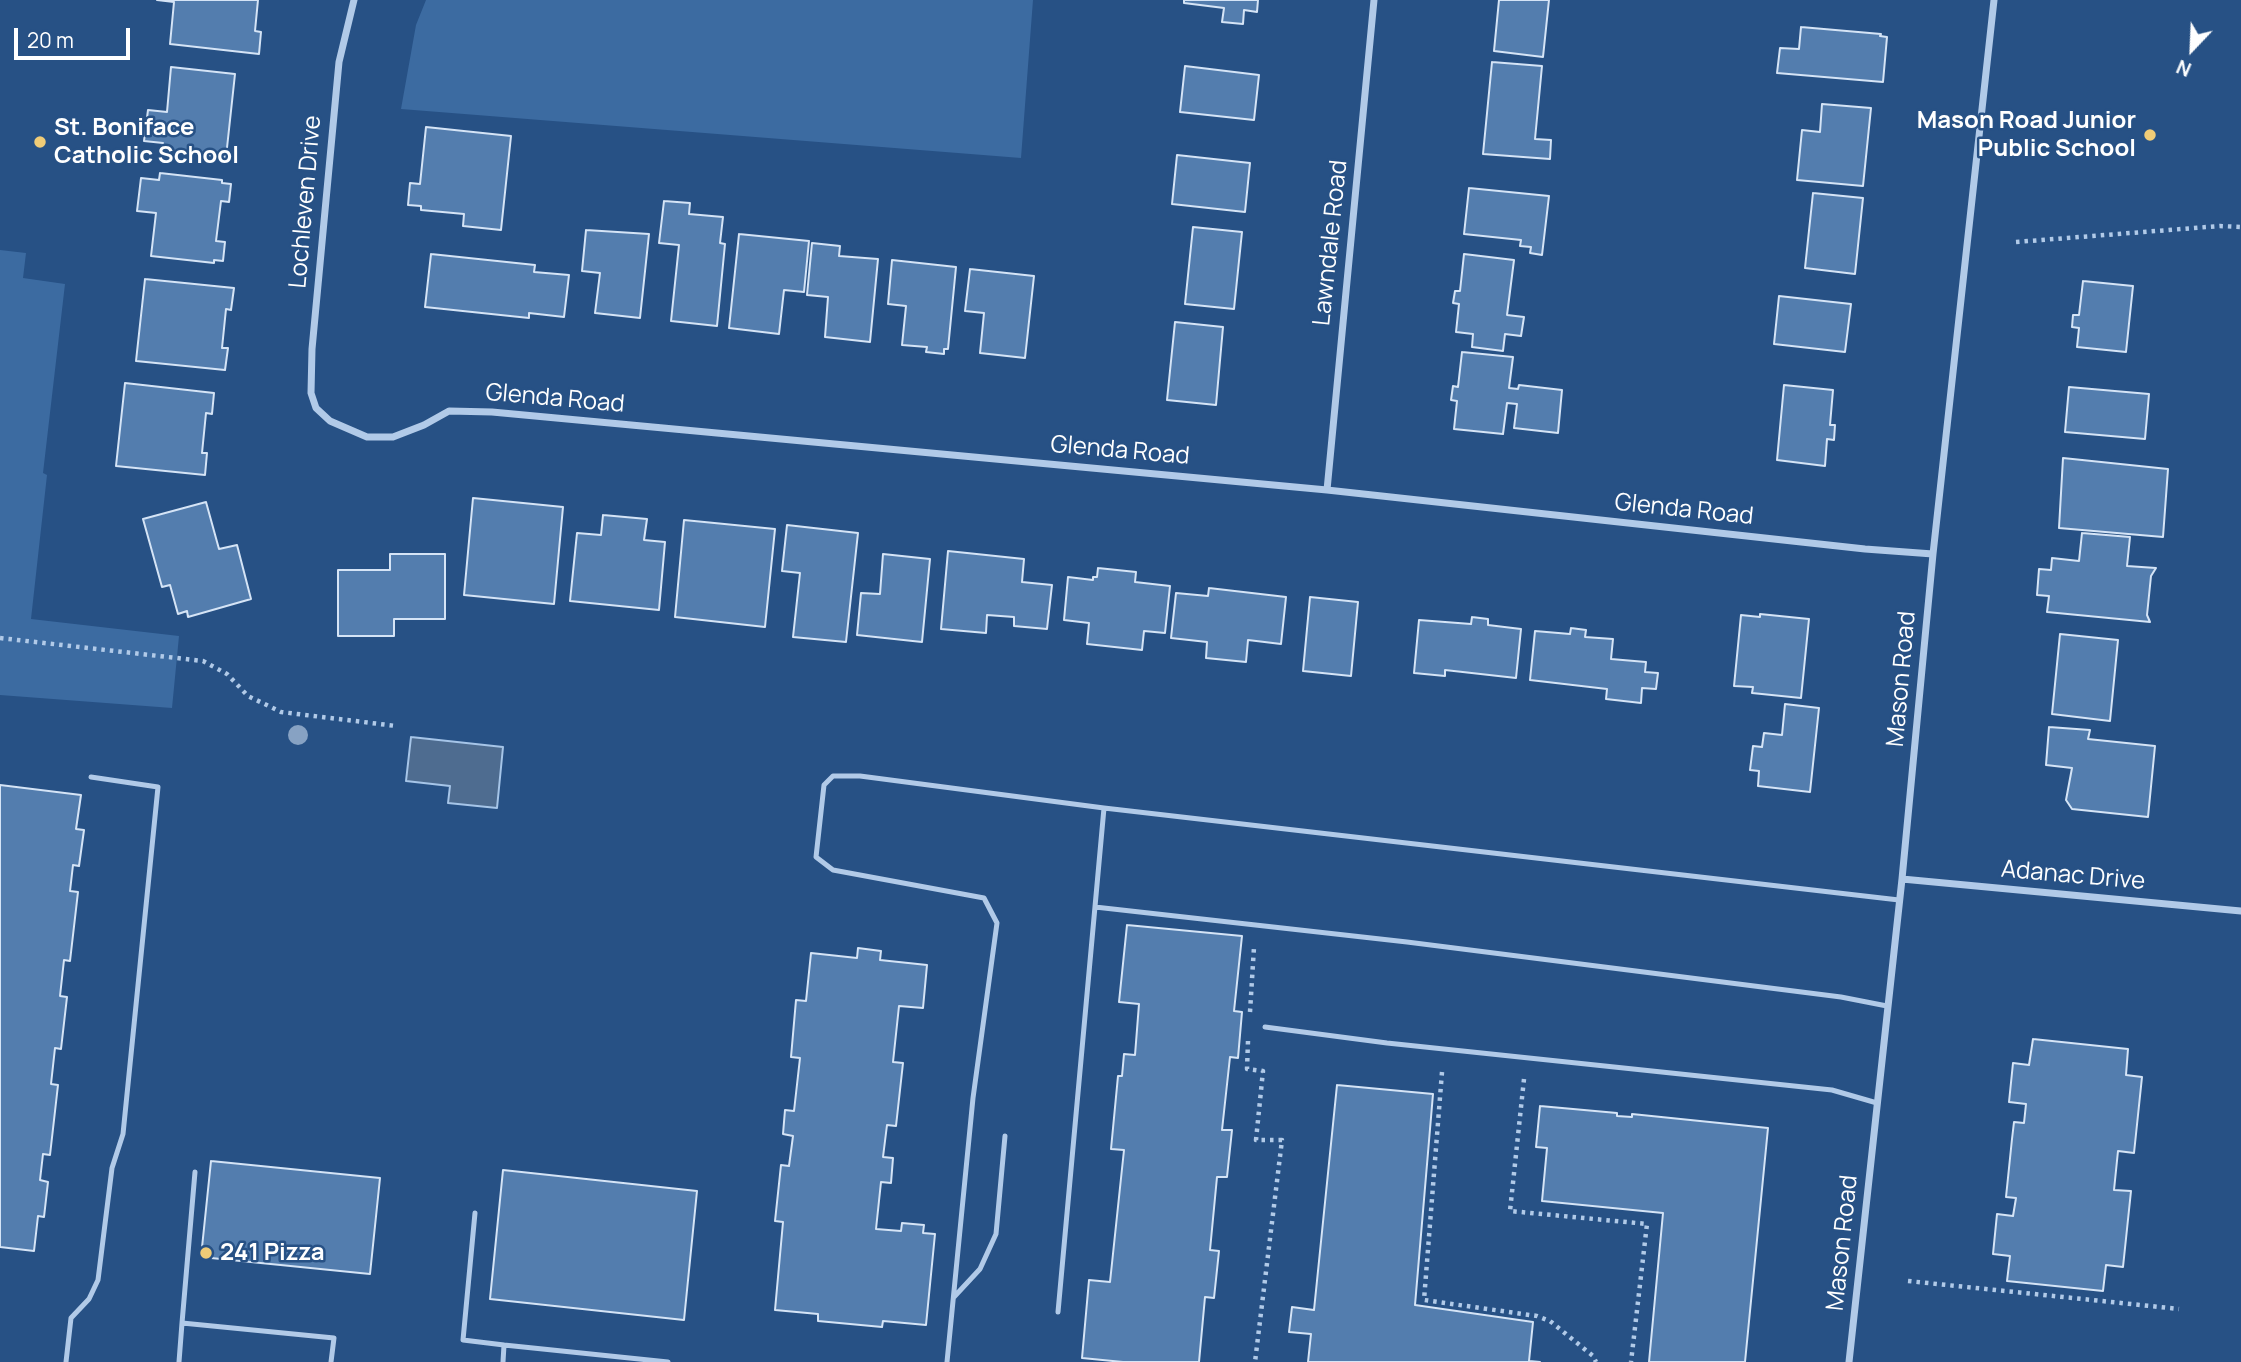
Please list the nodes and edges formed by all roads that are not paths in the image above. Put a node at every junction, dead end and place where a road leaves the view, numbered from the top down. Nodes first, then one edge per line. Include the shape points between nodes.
1 (354, 0) edge
2 (1374, 0) edge
3 (1994, 0) edge
4 (316, 408) joint
5 (1327, 490) junction
6 (1933, 554) junction
7 (91, 777) dead end
8 (1104, 808) junction
9 (1902, 879) junction
10 (1899, 900) junction
11 (1095, 907) junction
12 (2241, 911) edge
13 (1887, 1006) junction
14 (1265, 1027) dead end
15 (1877, 1103) junction
16 (1005, 1136) dead end
17 (195, 1172) dead end
18 (475, 1213) dead end
19 (954, 1297) junction
20 (1058, 1312) dead end
21 (182, 1323) junction
22 (504, 1345) junction
23 (66, 1362) edge
24 (179, 1362) edge
25 (331, 1362) edge
26 (503, 1362) edge
27 (668, 1362) edge
28 (947, 1362) edge
29 (1849, 1362) edge

1 - 4 street, Lochleven Drive via 338,62 313,335 311,393
2 - 5 street, Lawndale Road
3 - 6 street, Mason Road
4 - 5 street, Glenda Road via 330,421 367,438 393,436 449,411 492,412
5 - 6 street, Glenda Road
6 - 9 street, Mason Road
7 - 23 lane via 158,787 123,1134 112,1168 98,1280 71,1318
8 - 10 lane
8 - 11 lane
8 - 19 lane via 860,776 833,776 824,785 816,857 833,870 984,898 997,923 973,1098
9 - 10 street, Mason Road
9 - 12 street, Adanac Drive
10 - 13 street, Mason Road
11 - 13 lane via 1461,949
11 - 20 lane
13 - 15 street, Mason Road
14 - 15 lane via 1832,1090
15 - 29 street, Mason Road
16 - 19 lane via 996,1234 980,1269
17 - 21 lane
18 - 22 lane via 463,1340
19 - 28 lane
21 - 24 lane
21 - 25 lane via 334,1338
22 - 26 lane
22 - 27 lane

